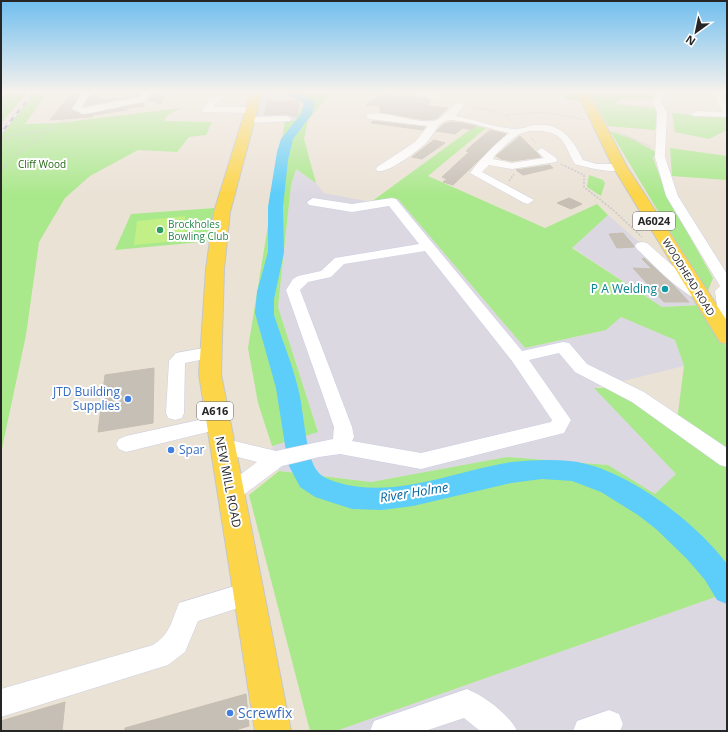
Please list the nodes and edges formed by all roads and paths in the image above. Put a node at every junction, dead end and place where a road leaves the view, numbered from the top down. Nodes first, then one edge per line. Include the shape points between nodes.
1 (56, 126) edge
2 (246, 126) edge
3 (433, 126) edge
4 (490, 126) edge
5 (599, 126) edge
6 (601, 126) edge
7 (661, 126) edge
8 (43, 131) junction
9 (516, 132) junction
10 (1, 137) edge
11 (10, 137) junction
12 (1, 147) edge
13 (660, 150) junction
14 (542, 151) dead end
15 (487, 161) junction
16 (512, 166) junction
17 (620, 167) junction
18 (1, 169) edge
19 (381, 169) dead end
20 (584, 174) dead end
21 (498, 184) junction
22 (528, 200) dead end
23 (313, 202) dead end
24 (612, 209) dead end
25 (642, 246) dead end
26 (428, 247) junction
27 (727, 284) edge
28 (727, 288) edge
29 (701, 297) junction
30 (726, 329) edge
31 (209, 353) junction
32 (518, 357) junction
33 (175, 413) dead end
34 (217, 423) junction
35 (126, 444) dead end
36 (222, 446) junction
37 (340, 446) junction
38 (276, 459) junction
39 (727, 460) edge
40 (230, 493) junction
41 (248, 594) junction
42 (1, 703) edge
43 (273, 731) edge
44 (384, 731) edge
45 (503, 731) edge

1 - 8 path
2 - 31 main road, NEW MILL ROAD / A616 via 222,212
3 - 19 street via 431,133 419,144
4 - 9 street
5 - 17 main road, WOODHEAD ROAD / A6024
6 - 13 path
7 - 13 street
8 - 11 path
8 - 18 path via 42,136 20,151
9 - 15 street via 490,154
9 - 17 street via 536,128 549,129 562,134 579,162 596,167
10 - 11 path
11 - 12 path
13 - 27 street via 672,196
14 - 16 street via 552,160
15 - 16 street
15 - 21 street via 475,173
16 - 21 path via 508,168 514,176 512,180
17 - 29 main road, WOODHEAD ROAD / A6024
20 - 24 path via 584,187
21 - 22 street
23 - 26 street via 352,208 392,202
25 - 29 street via 684,285
26 - 32 street
26 - 37 street via 340,261 326,274 303,279 294,286 293,290 344,427 344,437
28 - 30 street via 722,291
29 - 30 main road, WOODHEAD ROAD / A6024
31 - 33 street via 182,357 177,361
31 - 34 main road, NEW MILL ROAD / A616
32 - 37 street via 562,420 557,428 421,461
32 - 39 street via 563,347 581,368 638,397
34 - 35 street
34 - 36 main road, NEW MILL ROAD / A616
36 - 38 street
36 - 40 main road, NEW MILL ROAD / A616
37 - 38 street
38 - 40 street
40 - 41 main road, NEW MILL ROAD / A616
41 - 42 street via 188,612 180,638 172,648 159,656
41 - 43 main road, NEW MILL ROAD / A616
44 - 45 street via 467,703

